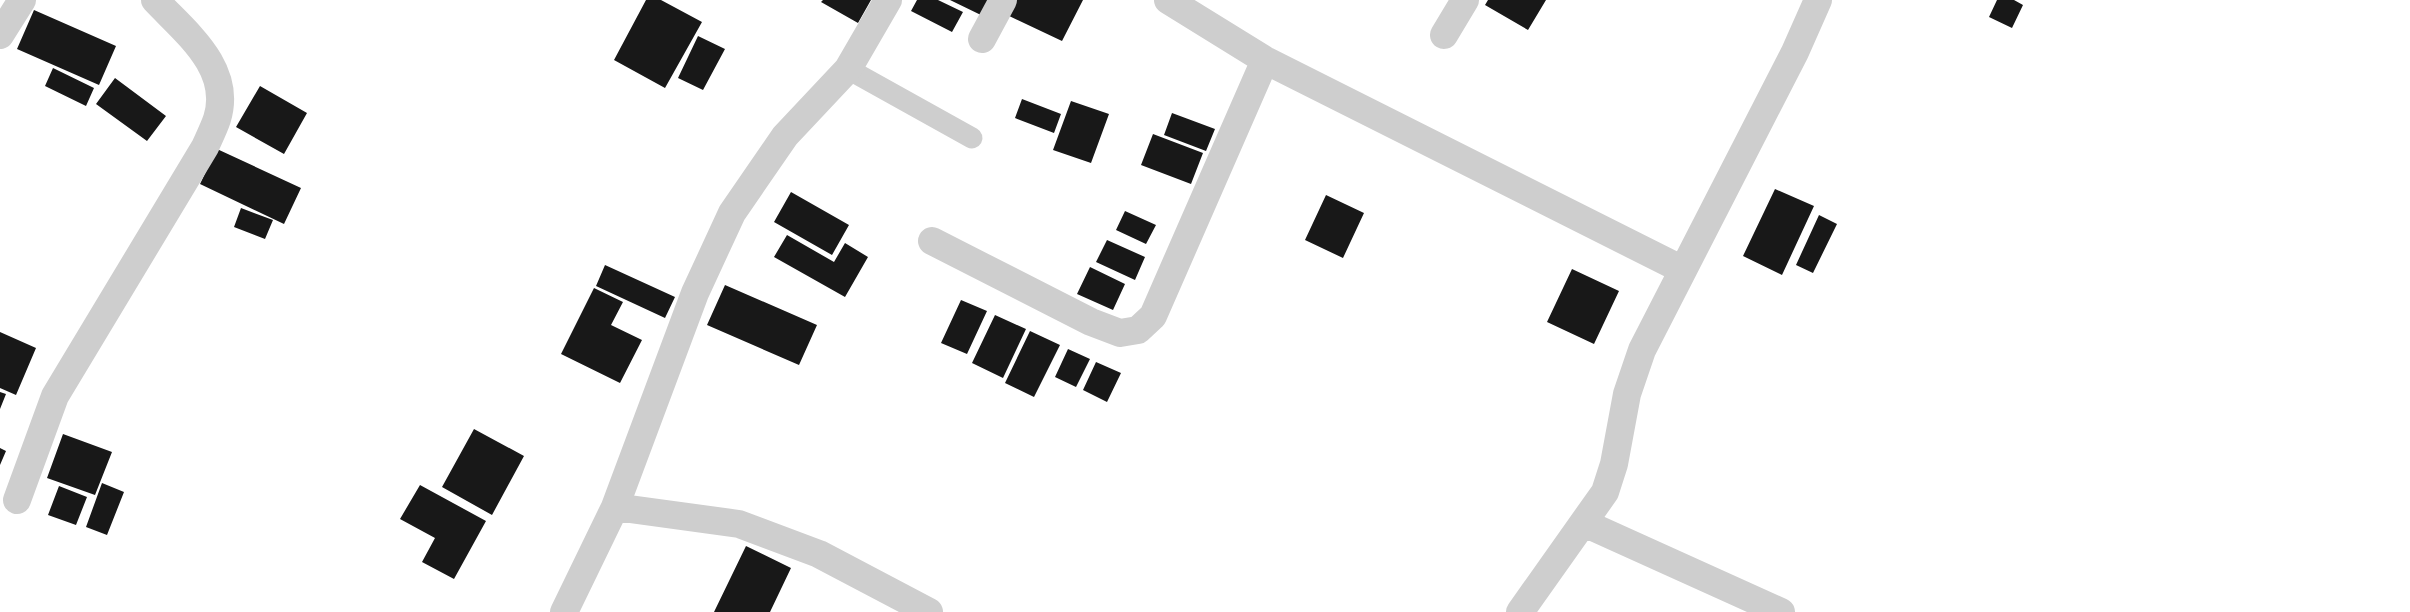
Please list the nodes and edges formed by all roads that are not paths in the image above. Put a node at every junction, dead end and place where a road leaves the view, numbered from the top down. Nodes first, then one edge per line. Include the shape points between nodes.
1 (22, 0) edge
2 (155, 0) edge
3 (888, 0) edge
4 (1003, 0) edge
5 (1168, 0) edge
6 (1465, 0) edge
7 (1818, 0) edge
8 (0, 35) edge
9 (1444, 35) dead end
10 (982, 39) dead end
11 (1265, 60) junction
12 (848, 69) junction
13 (972, 138) dead end
14 (932, 241) dead end
15 (1683, 270) junction
16 (17, 500) dead end
17 (615, 506) junction
18 (1584, 523) junction
19 (1744, 605) edge
20 (564, 612) edge
21 (929, 612) edge
22 (1520, 612) edge
23 (1782, 612) edge

1 - 8 street
2 - 16 street via 205,52 214,68 219,91 217,117 205,147 55,396
3 - 12 street
4 - 10 street
5 - 11 street
6 - 9 street
7 - 15 street
11 - 14 street via 1152,316 1138,330 1120,333 1091,322
11 - 15 street
12 - 13 lane
12 - 17 street via 785,136 732,213 695,293
15 - 18 street via 1642,350 1627,394 1607,485
17 - 20 street
17 - 21 street via 740,524 819,554
18 - 19 street
18 - 22 street
19 - 23 street

